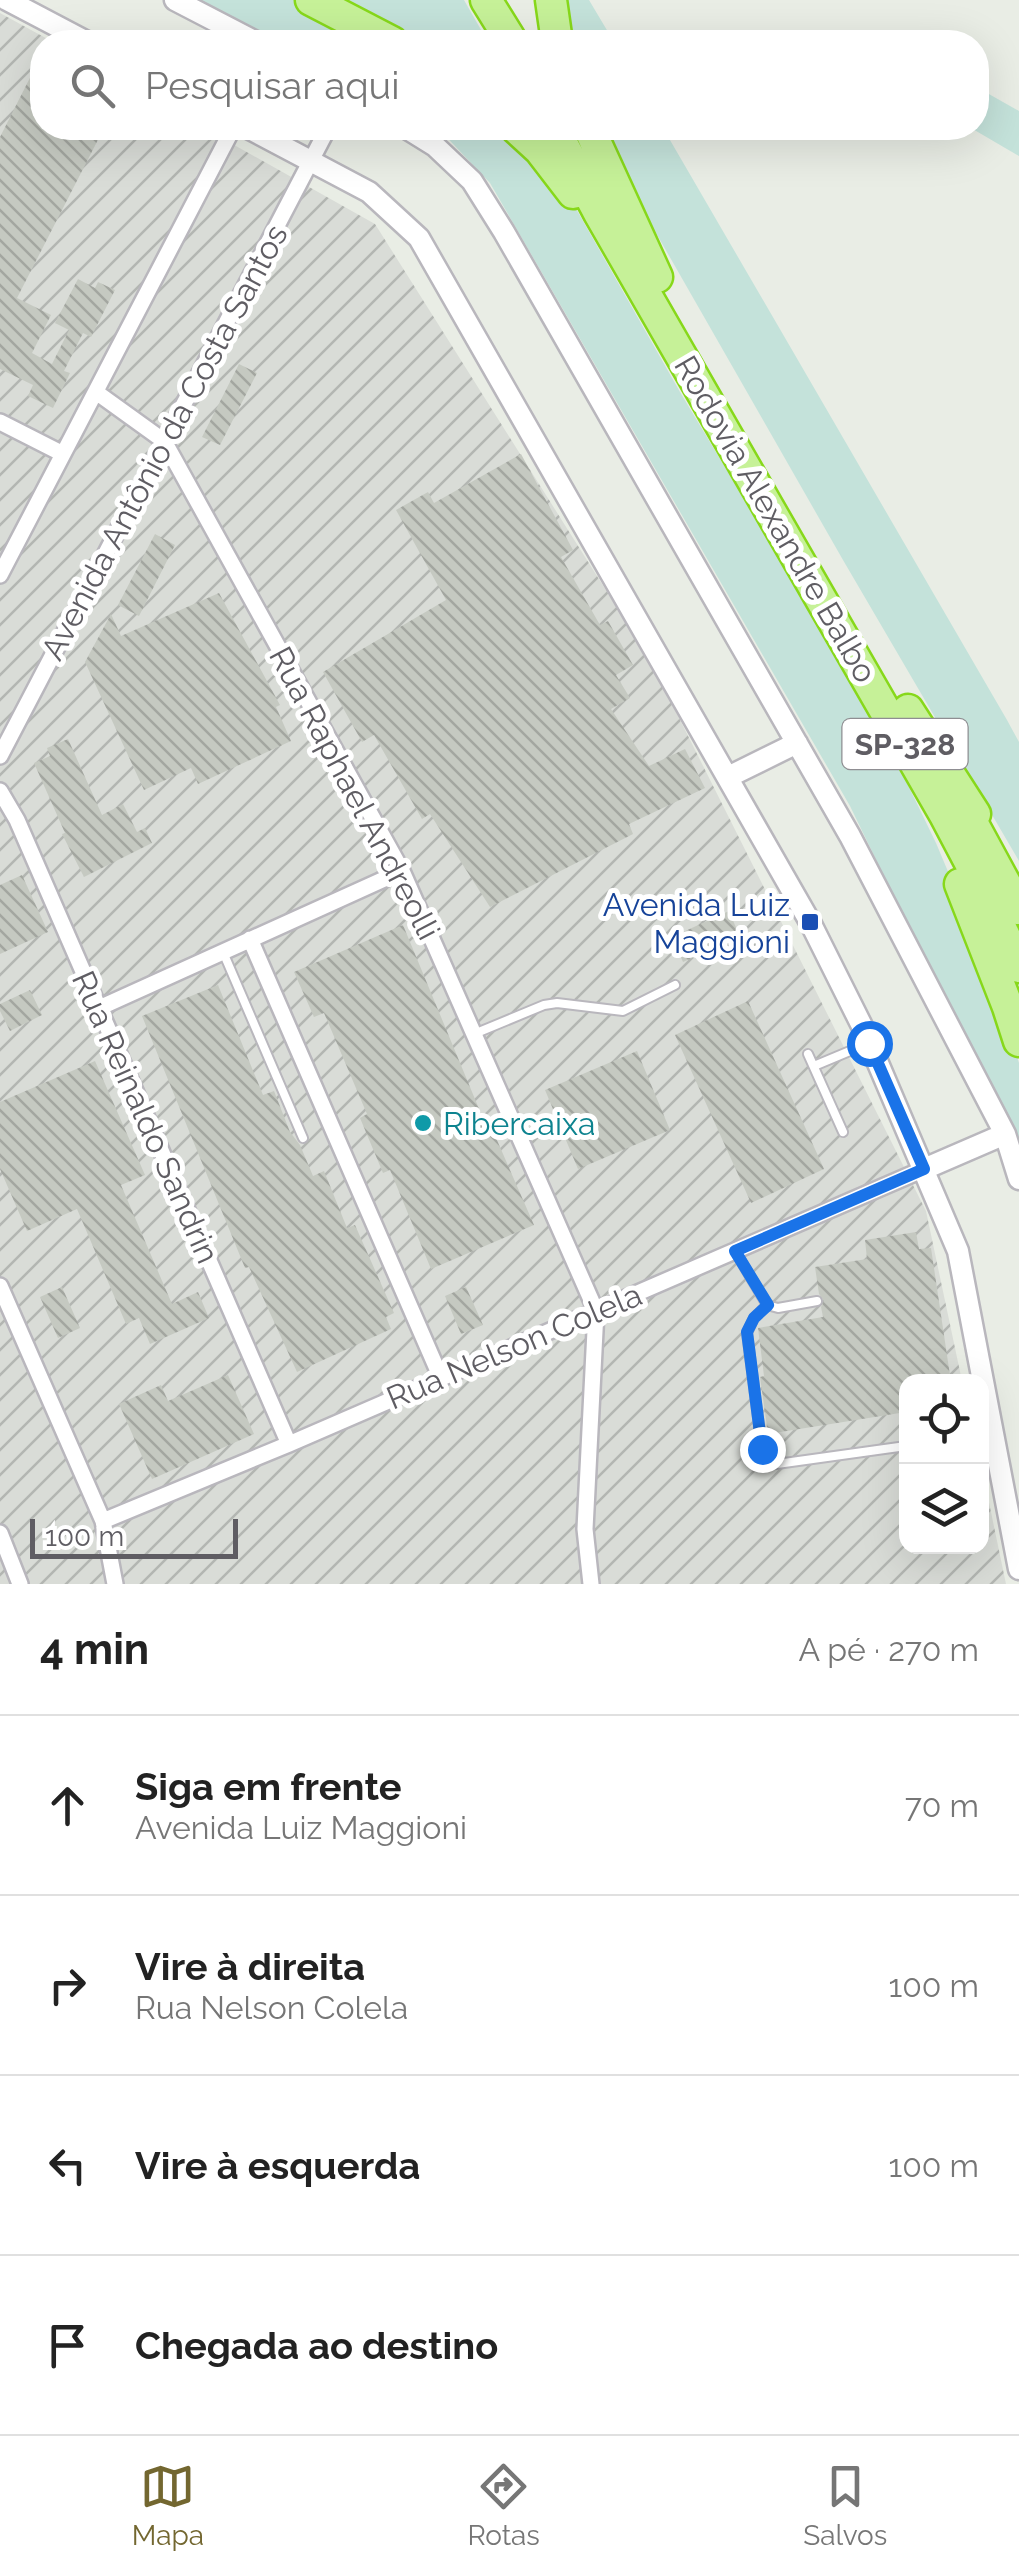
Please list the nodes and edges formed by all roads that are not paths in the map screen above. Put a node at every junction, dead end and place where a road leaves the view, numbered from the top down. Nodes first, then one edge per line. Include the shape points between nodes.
1 (7, 0) edge
2 (175, 0) edge
3 (311, 0) edge
4 (551, 0) edge
5 (490, 7) edge
6 (64, 30) edge
7 (233, 30) edge
8 (369, 30) edge
9 (504, 30) edge
10 (555, 30) edge
11 (227, 140) edge
12 (271, 140) edge
13 (322, 140) edge
14 (425, 140) edge
15 (529, 140) edge
16 (560, 140) edge
17 (571, 140) edge
18 (593, 140) edge
19 (311, 161) junction
20 (656, 277) junction
21 (96, 392) junction
22 (0, 422) edge
23 (164, 441) junction
24 (63, 454) junction
25 (779, 526) junction
26 (0, 575) edge
27 (857, 659) junction
28 (908, 710) junction
29 (797, 743) junction
30 (0, 756) edge
31 (728, 777) junction
32 (0, 791) edge
33 (402, 870) junction
34 (1019, 884) edge
35 (1019, 909) edge
36 (250, 940) junction
37 (223, 952) junction
38 (1019, 967) edge
39 (675, 985) dead end
40 (99, 1008) junction
41 (474, 1034) junction
42 (1019, 1041) edge
43 (869, 1043) junction
44 (808, 1054) dead end
45 (814, 1066) junction
46 (843, 1132) dead end
47 (1005, 1134) junction
48 (303, 1138) dead end
49 (924, 1169) junction
50 (1019, 1179) edge
51 (735, 1251) junction
52 (0, 1286) edge
53 (817, 1301) dead end
54 (768, 1305) junction
55 (596, 1311) junction
56 (441, 1378) junction
57 (289, 1444) junction
58 (899, 1447) edge
59 (103, 1520) junction
60 (0, 1532) edge
61 (1019, 1568) edge
62 (20, 1584) edge
63 (115, 1584) edge
64 (591, 1584) edge

1 - 6 street
2 - 7 street
3 - 8 highway
4 - 10 highway
5 - 9 highway
11 - 21 street
12 - 19 street
13 - 19 street, Avenida Antônio da Costa Santos
14 - 29 street via 472,181 504,232
15 - 25 highway via 572,191
16 - 25 highway, Rodovia Alexandre Balbo / SP-328
17 - 20 highway, Rodovia Alexandre Balbo / SP-328
18 - 20 highway
19 - 23 street, Avenida Antônio da Costa Santos
19 - 31 street via 370,192 419,238
20 - 28 highway, Rodovia Alexandre Balbo / SP-328
21 - 23 street, Rua Raphael Andreolli
21 - 24 street
22 - 24 street
23 - 30 street, Avenida Antônio da Costa Santos
23 - 33 street, Rua Raphael Andreolli
24 - 26 street
25 - 27 highway, Rodovia Alexandre Balbo / SP-328
27 - 38 highway, Rodovia Alexandre Balbo / SP-328 via 976,872
27 - 42 highway via 965,894
28 - 34 highway
28 - 35 highway, Rodovia Alexandre Balbo / SP-328
29 - 31 street
29 - 47 street
31 - 43 street
32 - 40 street, Rua Reinaldo Sandrin
33 - 36 street
33 - 41 street, Rua Raphael Andreolli
36 - 37 street
36 - 56 street
37 - 40 street
37 - 48 lane
39 - 41 lane via 623,1011 544,1005
40 - 57 street, Rua Reinaldo Sandrin
41 - 55 street, Rua Raphael Andreolli
43 - 45 lane
43 - 49 street
44 - 45 lane
45 - 46 lane
47 - 49 street
47 - 50 street
49 - 51 street, Rua Nelson Colela
49 - 61 street via 958,1251
51 - 54 lane
51 - 55 street, Rua Nelson Colela
52 - 59 street
53 - 54 lane
54 - 58 lane via 747,1332 764,1456 777,1464
55 - 56 street, Rua Nelson Colela
55 - 64 street, Rua Raphael Andreolli via 585,1529
56 - 57 street, Rua Nelson Colela
57 - 59 street, Rua Nelson Colela
59 - 63 street
60 - 62 street

